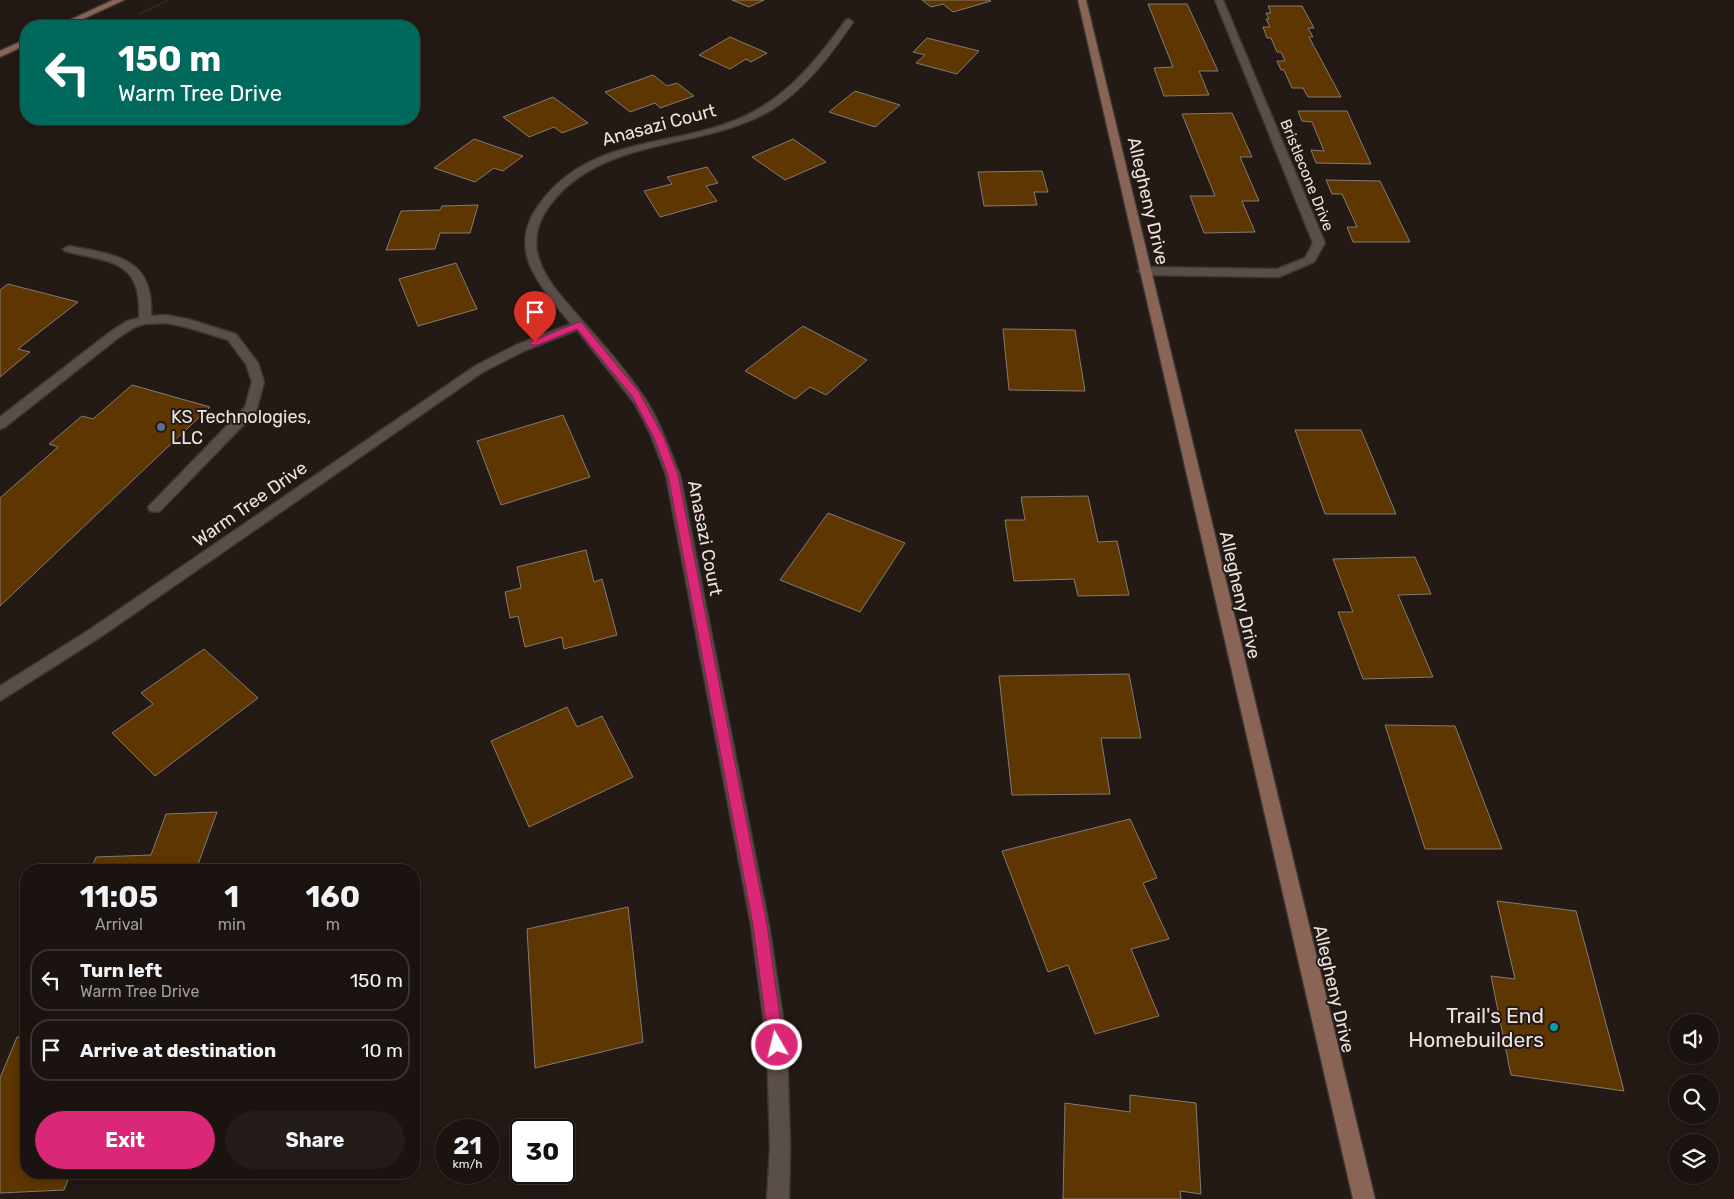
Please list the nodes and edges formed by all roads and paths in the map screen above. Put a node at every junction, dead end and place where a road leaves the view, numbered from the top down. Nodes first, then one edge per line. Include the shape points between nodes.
1 (120, 0) edge
2 (1082, 0) edge
3 (1219, 0) edge
4 (75, 20) edge
5 (849, 22) dead end
6 (20, 45) edge
7 (0, 54) edge
8 (69, 249) dead end
9 (1144, 271) junction
10 (145, 320) junction
11 (579, 325) junction
12 (0, 424) edge
13 (155, 507) dead end
14 (0, 694) edge
15 (778, 1199) edge
16 (1364, 1199) edge

1 - 4 street
2 - 9 street, Allegheny Drive
3 - 9 street, Bristlecone Drive via 1319,243 1310,260 1279,273
5 - 11 street, Anasazi Court via 799,84 771,106 722,128 614,154 589,165 563,183 544,203 531,226 531,252 540,277
6 - 7 street
8 - 10 street via 110,257 127,264 146,289
9 - 16 street, Allegheny Drive
10 - 12 street via 114,335
10 - 13 street via 188,323 232,338 252,363 258,382 251,409
11 - 14 street, Warm Tree Drive via 520,348 479,369 94,634
11 - 15 street, Anasazi Court via 636,394 659,438 673,475 762,935 777,1045

